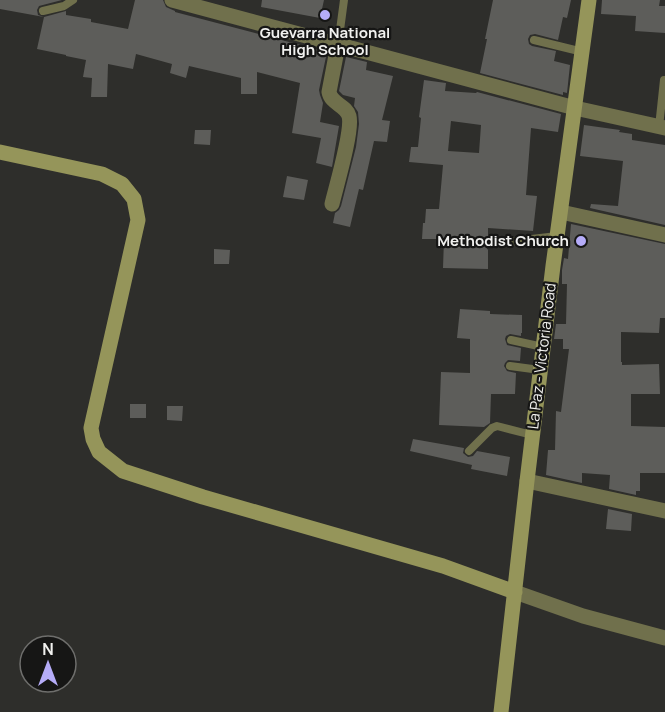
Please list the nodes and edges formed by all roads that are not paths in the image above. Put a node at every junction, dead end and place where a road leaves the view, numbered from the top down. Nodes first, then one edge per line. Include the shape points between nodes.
1 (73, 0) edge
2 (172, 0) edge
3 (344, 0) edge
4 (589, 0) edge
5 (223, 6) edge
6 (43, 11) dead end
7 (534, 40) dead end
8 (338, 45) junction
9 (583, 52) junction
10 (664, 80) edge
11 (575, 108) junction
12 (662, 128) edge
13 (0, 152) edge
14 (332, 204) dead end
15 (561, 212) junction
16 (665, 235) edge
17 (557, 236) junction
18 (490, 244) dead end
19 (511, 340) dead end
20 (543, 347) junction
21 (510, 366) dead end
22 (540, 370) junction
23 (532, 435) junction
24 (469, 450) dead end
25 (526, 481) junction
26 (665, 511) edge
27 (514, 592) junction
28 (665, 638) edge
29 (501, 712) edge

1 - 6 lane
2 - 5 street
3 - 8 lane
4 - 9 street, La Paz - Victoria Road
5 - 8 street
7 - 9 lane
8 - 11 street
8 - 14 street via 329,92 350,117
9 - 11 street, La Paz - Victoria Road
10 - 12 lane
11 - 12 street
11 - 15 street, La Paz - Victoria Road
13 - 27 street via 102,174 122,184 134,199 138,220 91,428 99,452 123,471 443,566
15 - 16 street
15 - 17 street, La Paz - Victoria Road
17 - 18 lane
17 - 20 street, La Paz - Victoria Road
19 - 20 lane
20 - 22 street, La Paz - Victoria Road
21 - 22 lane
22 - 23 street, La Paz - Victoria Road
23 - 24 lane via 497,426
23 - 25 street, La Paz - Victoria Road
25 - 26 street
25 - 27 street, La Paz - Victoria Road
27 - 28 street
27 - 29 street, La Paz - Victoria Road

